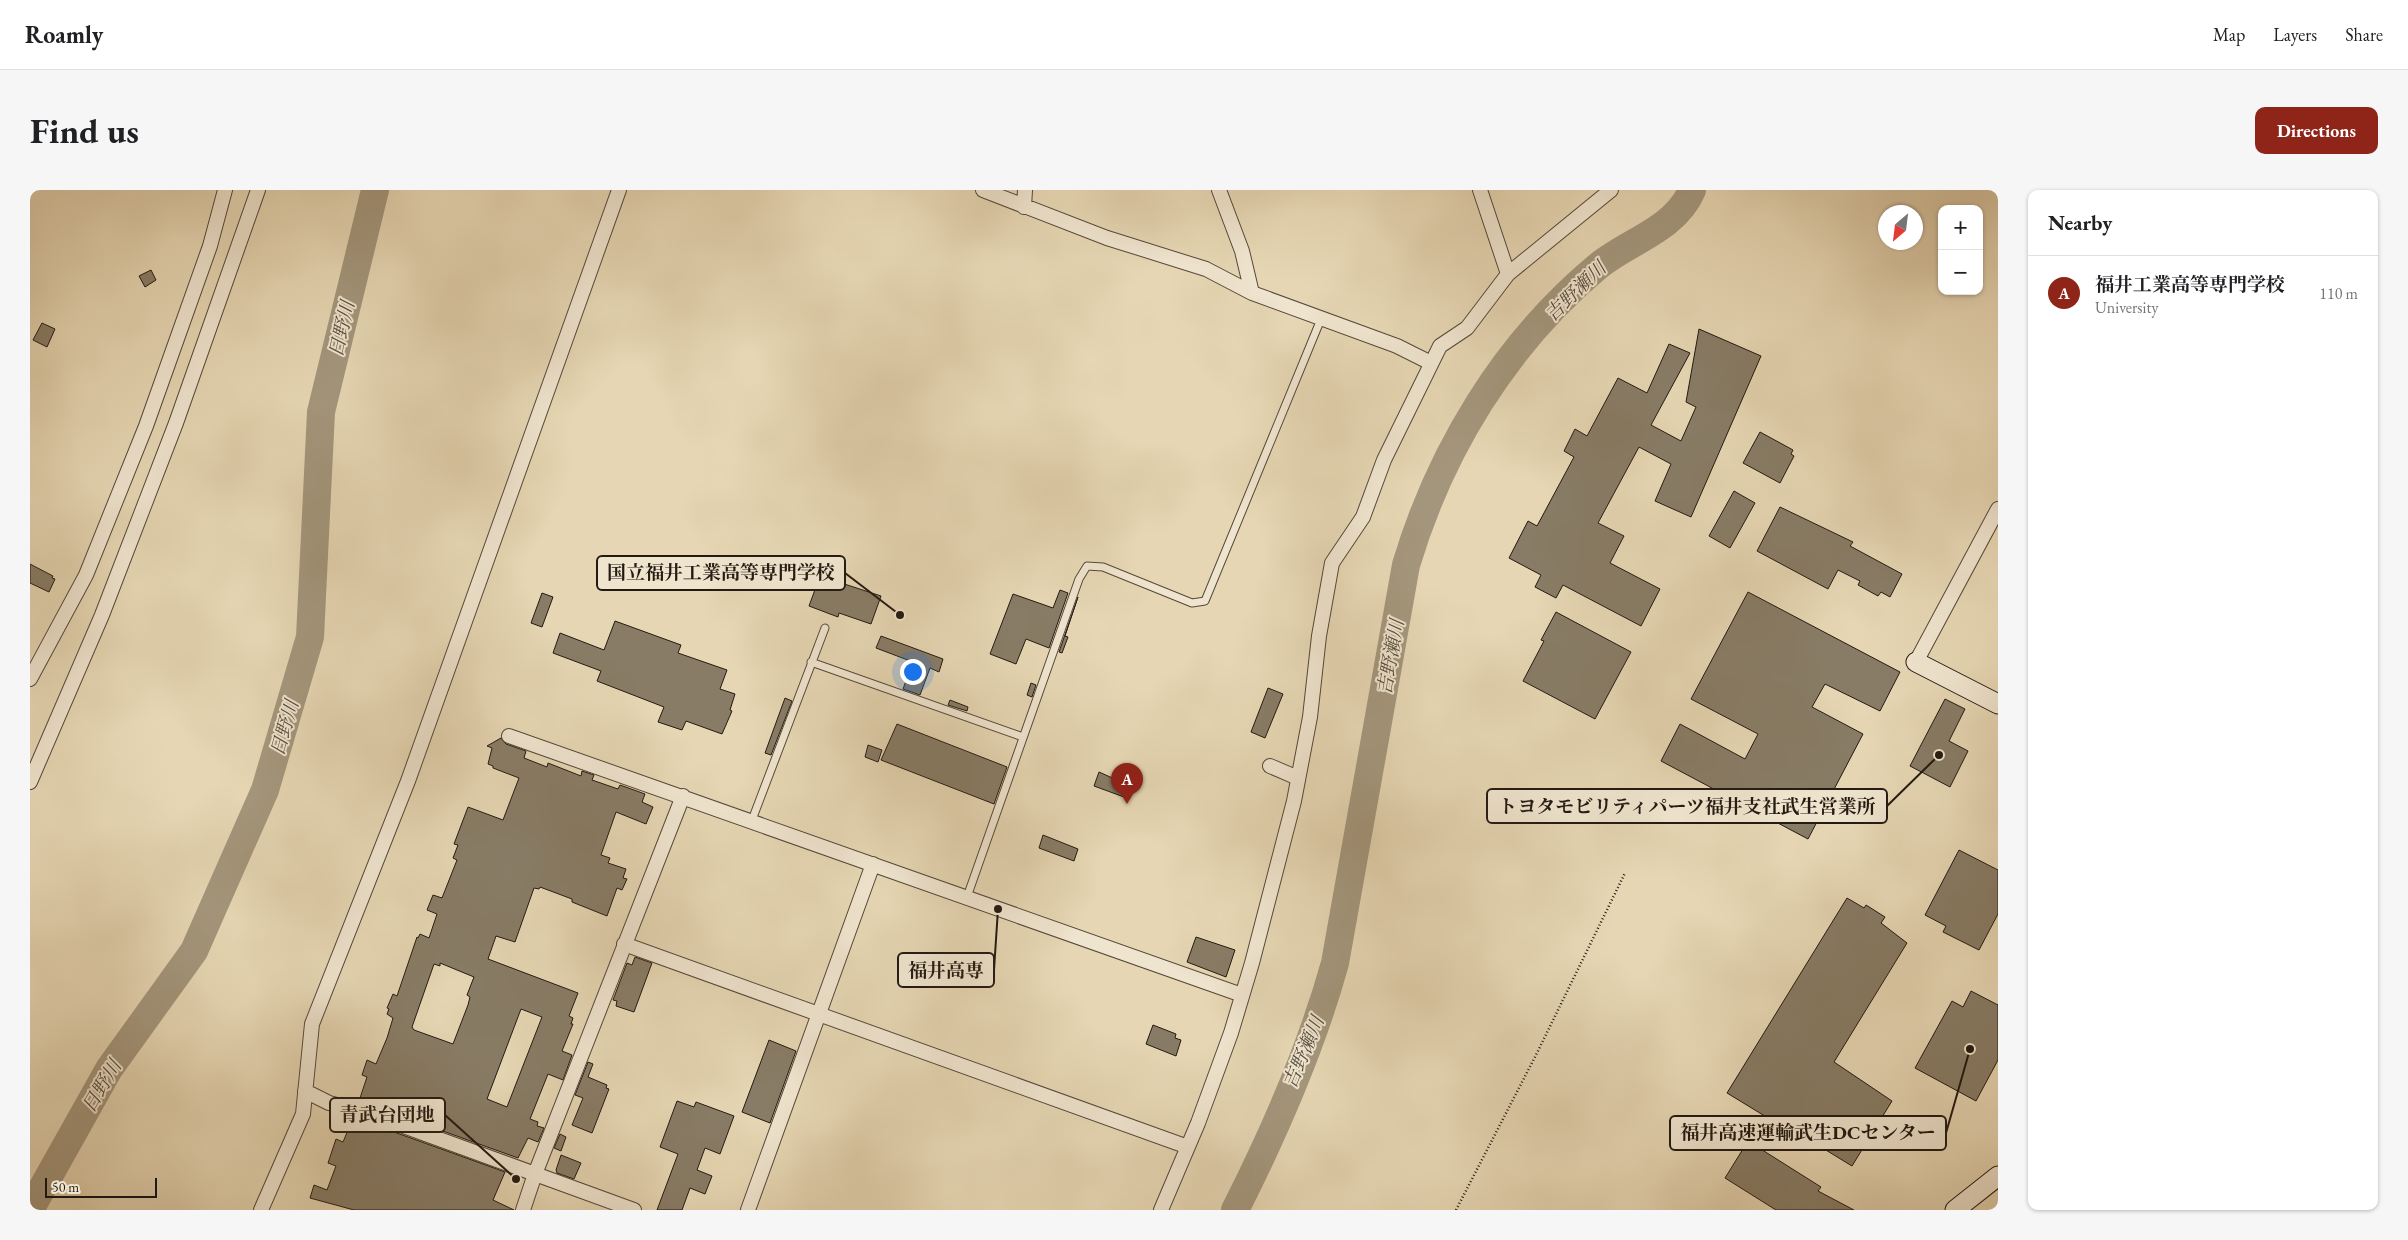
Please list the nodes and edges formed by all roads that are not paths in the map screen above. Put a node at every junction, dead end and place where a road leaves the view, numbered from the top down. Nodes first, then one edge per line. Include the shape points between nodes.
1 (225, 190) edge
2 (258, 190) edge
3 (619, 190) edge
4 (983, 190) edge
5 (1025, 190) edge
6 (1220, 190) edge
7 (1480, 190) edge
8 (1611, 190) edge
9 (1024, 207) junction
10 (1508, 274) junction
11 (1252, 293) junction
12 (1321, 319) junction
13 (1431, 363) junction
14 (1998, 509) edge
15 (824, 628) dead end
16 (812, 662) junction
17 (1916, 662) joint
18 (30, 679) edge
19 (1998, 704) edge
20 (508, 736) dead end
21 (1023, 737) junction
22 (1270, 766) dead end
23 (1298, 778) junction
24 (30, 782) edge
25 (683, 796) junction
26 (752, 820) junction
27 (873, 864) junction
28 (967, 897) junction
29 (624, 944) junction
30 (1242, 995) junction
31 (818, 1014) junction
32 (305, 1091) junction
33 (1188, 1147) junction
34 (535, 1174) junction
35 (1998, 1176) edge
36 (261, 1210) edge
37 (523, 1210) edge
38 (634, 1210) edge
39 (748, 1210) edge
40 (1161, 1210) edge
41 (1955, 1210) edge

1 - 18 street via 210,246 139,444 86,575
2 - 24 street via 176,423 102,615
3 - 32 street via 408,781 312,1024
4 - 9 street
5 - 9 street
6 - 11 street via 1242,250
7 - 10 street
8 - 10 street
9 - 11 street via 1107,238 1206,269
10 - 13 street via 1467,328 1440,346
11 - 12 street
12 - 13 street via 1397,346
12 - 21 lane via 1205,601 1192,602 1103,567 1087,566 1079,578
13 - 23 street via 1384,460 1362,517 1332,563
14 - 17 street
15 - 16 lane
16 - 21 lane
16 - 26 lane
17 - 19 street
20 - 25 street
21 - 28 lane
22 - 23 street
23 - 30 street
25 - 26 street
25 - 29 street
26 - 27 street
27 - 28 street
27 - 31 street
28 - 30 street
29 - 31 street
29 - 34 street
30 - 33 street
31 - 33 street
31 - 39 street
32 - 34 street via 329,1103 357,1110
32 - 36 street via 303,1114
33 - 40 street
34 - 37 street
34 - 38 street
35 - 41 street

